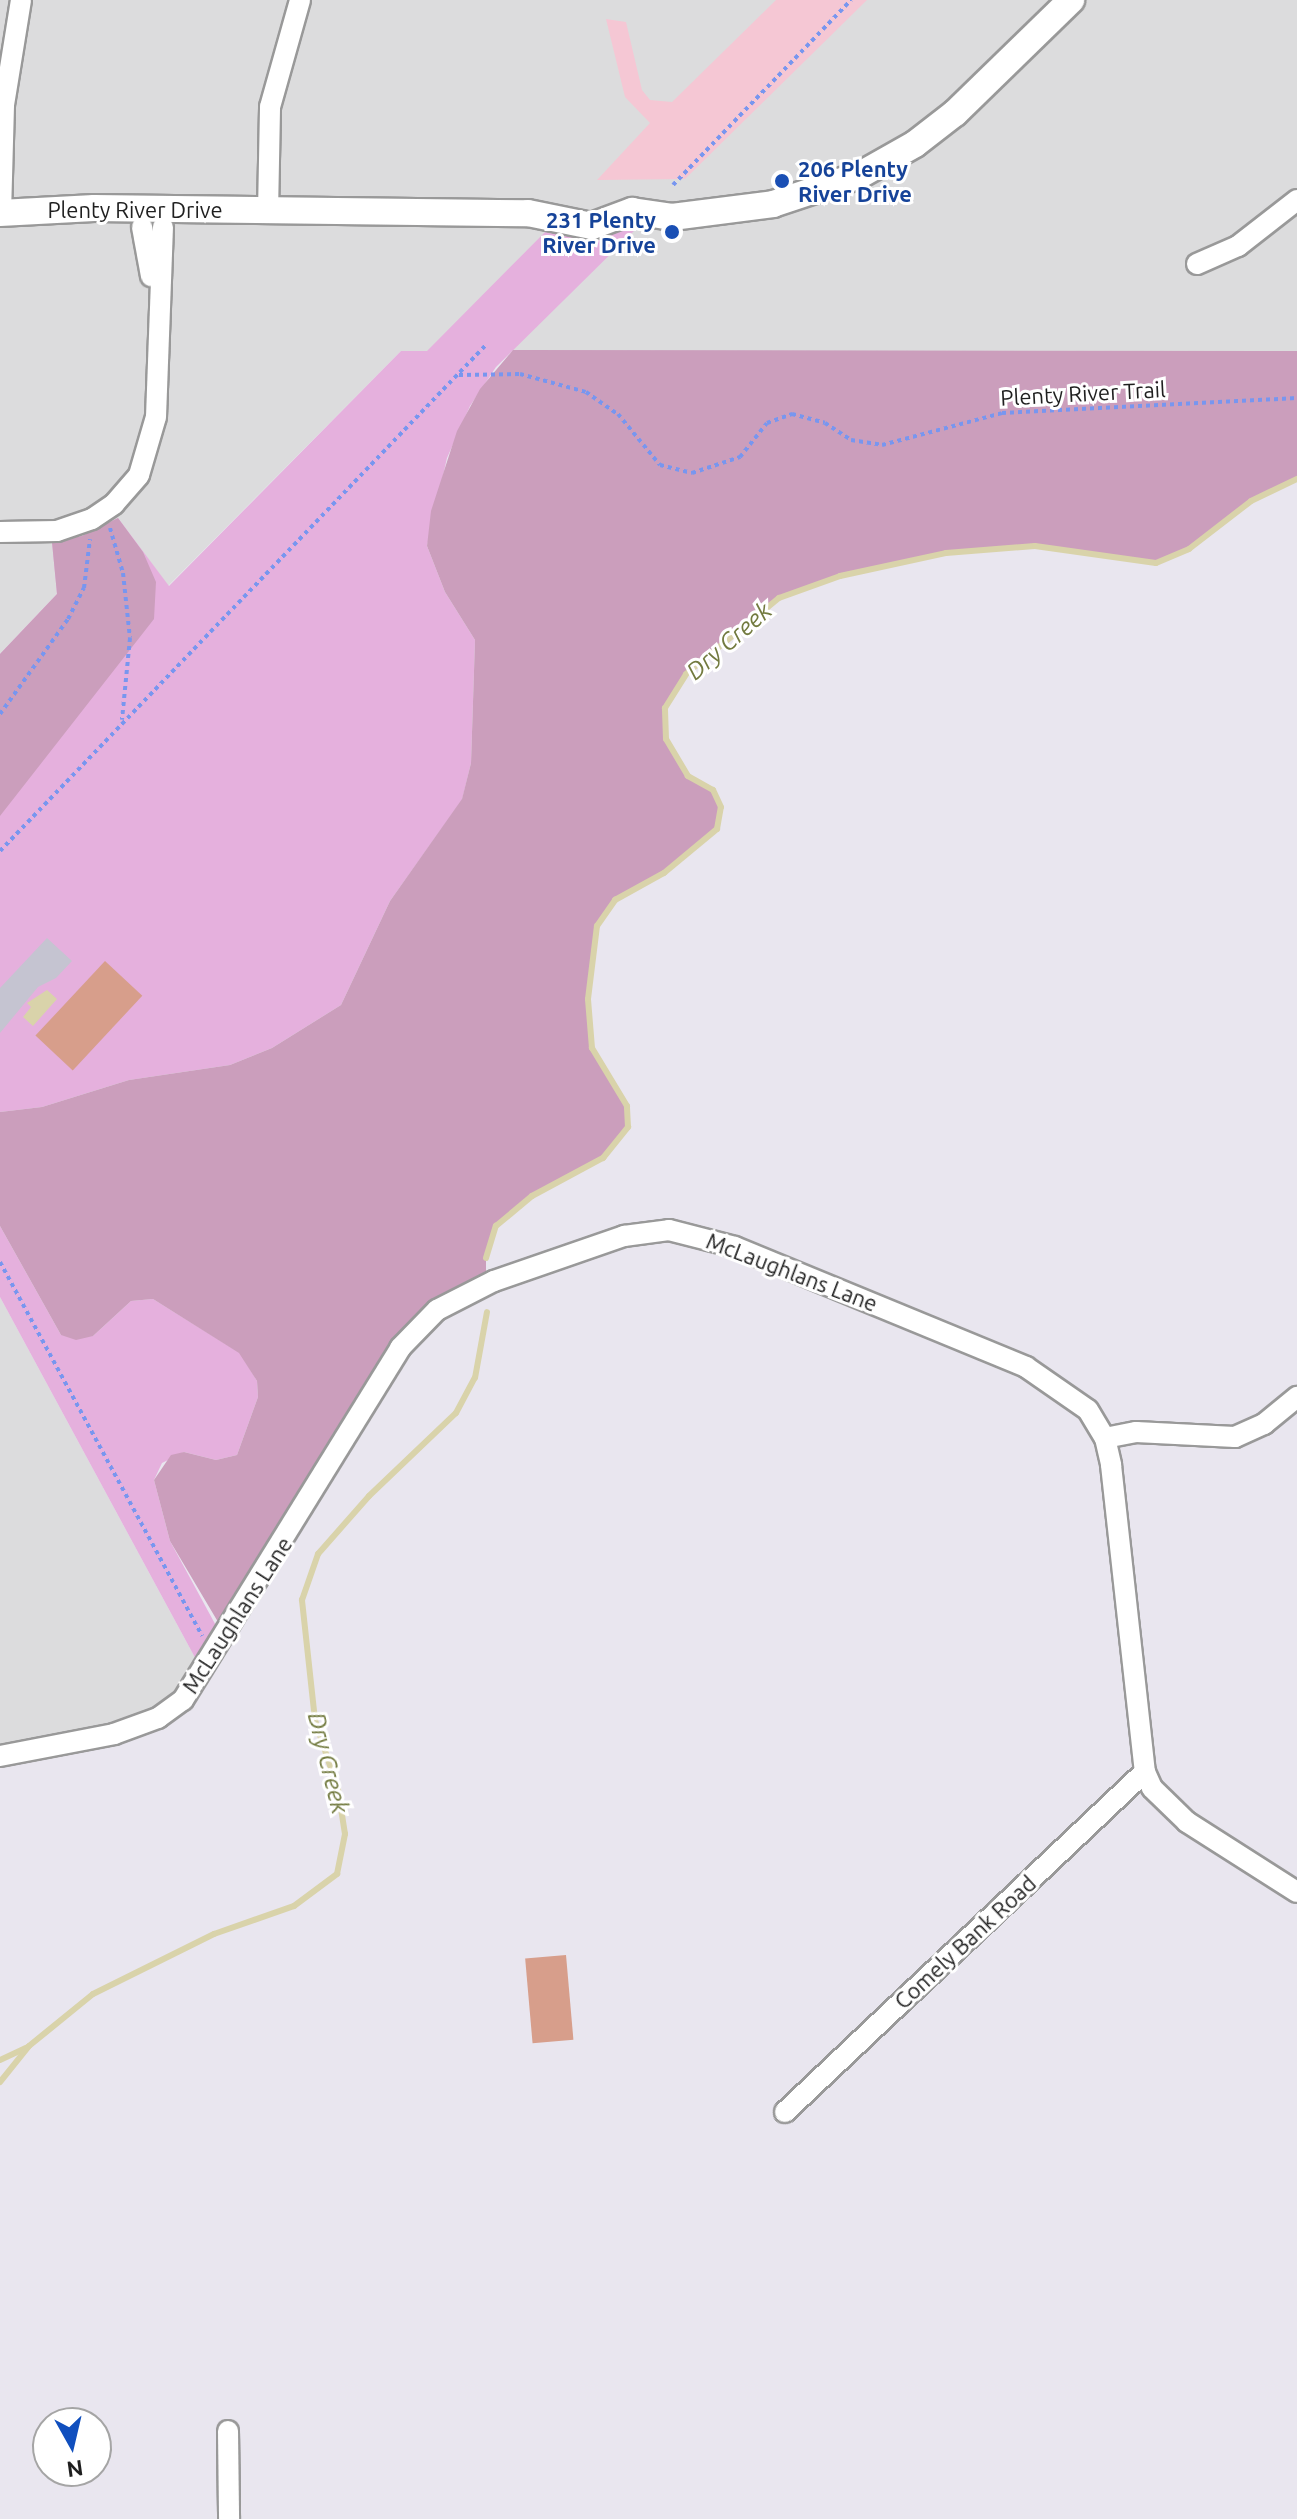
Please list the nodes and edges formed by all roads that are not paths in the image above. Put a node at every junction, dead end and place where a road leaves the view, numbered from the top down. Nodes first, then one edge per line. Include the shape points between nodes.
1 (21, 0) edge
2 (300, 0) edge
3 (1071, 0) edge
4 (1297, 200) edge
5 (1, 213) edge
6 (268, 213) junction
7 (153, 221) junction
8 (1197, 264) dead end
9 (0, 532) edge
10 (1297, 1397) edge
11 (1105, 1438) junction
12 (0, 1756) edge
13 (1145, 1772) junction
14 (1297, 1892) edge
15 (785, 2112) dead end
16 (228, 2431) dead end
17 (229, 2519) edge

1 - 5 street via 4,105
2 - 6 street via 272,98
3 - 6 street, Plenty River Drive via 955,113 892,158 802,196 692,214 632,211 592,226 528,213
4 - 8 street via 1238,246
5 - 7 street, Plenty River Drive via 63,224
6 - 7 street, Plenty River Drive
7 - 9 street via 153,439 139,475 97,516 57,531
10 - 11 street via 1264,1424 1235,1437 1136,1432
11 - 12 street, McLaughlans Lane via 1088,1410 1026,1367 707,1237 669,1230 636,1233 457,1297 415,1327 193,1689 158,1718 114,1734
11 - 13 street, McLaughlans Lane via 1117,1501
13 - 14 street via 1152,1788 1187,1822
13 - 15 street, Comely Bank Road
16 - 17 street

